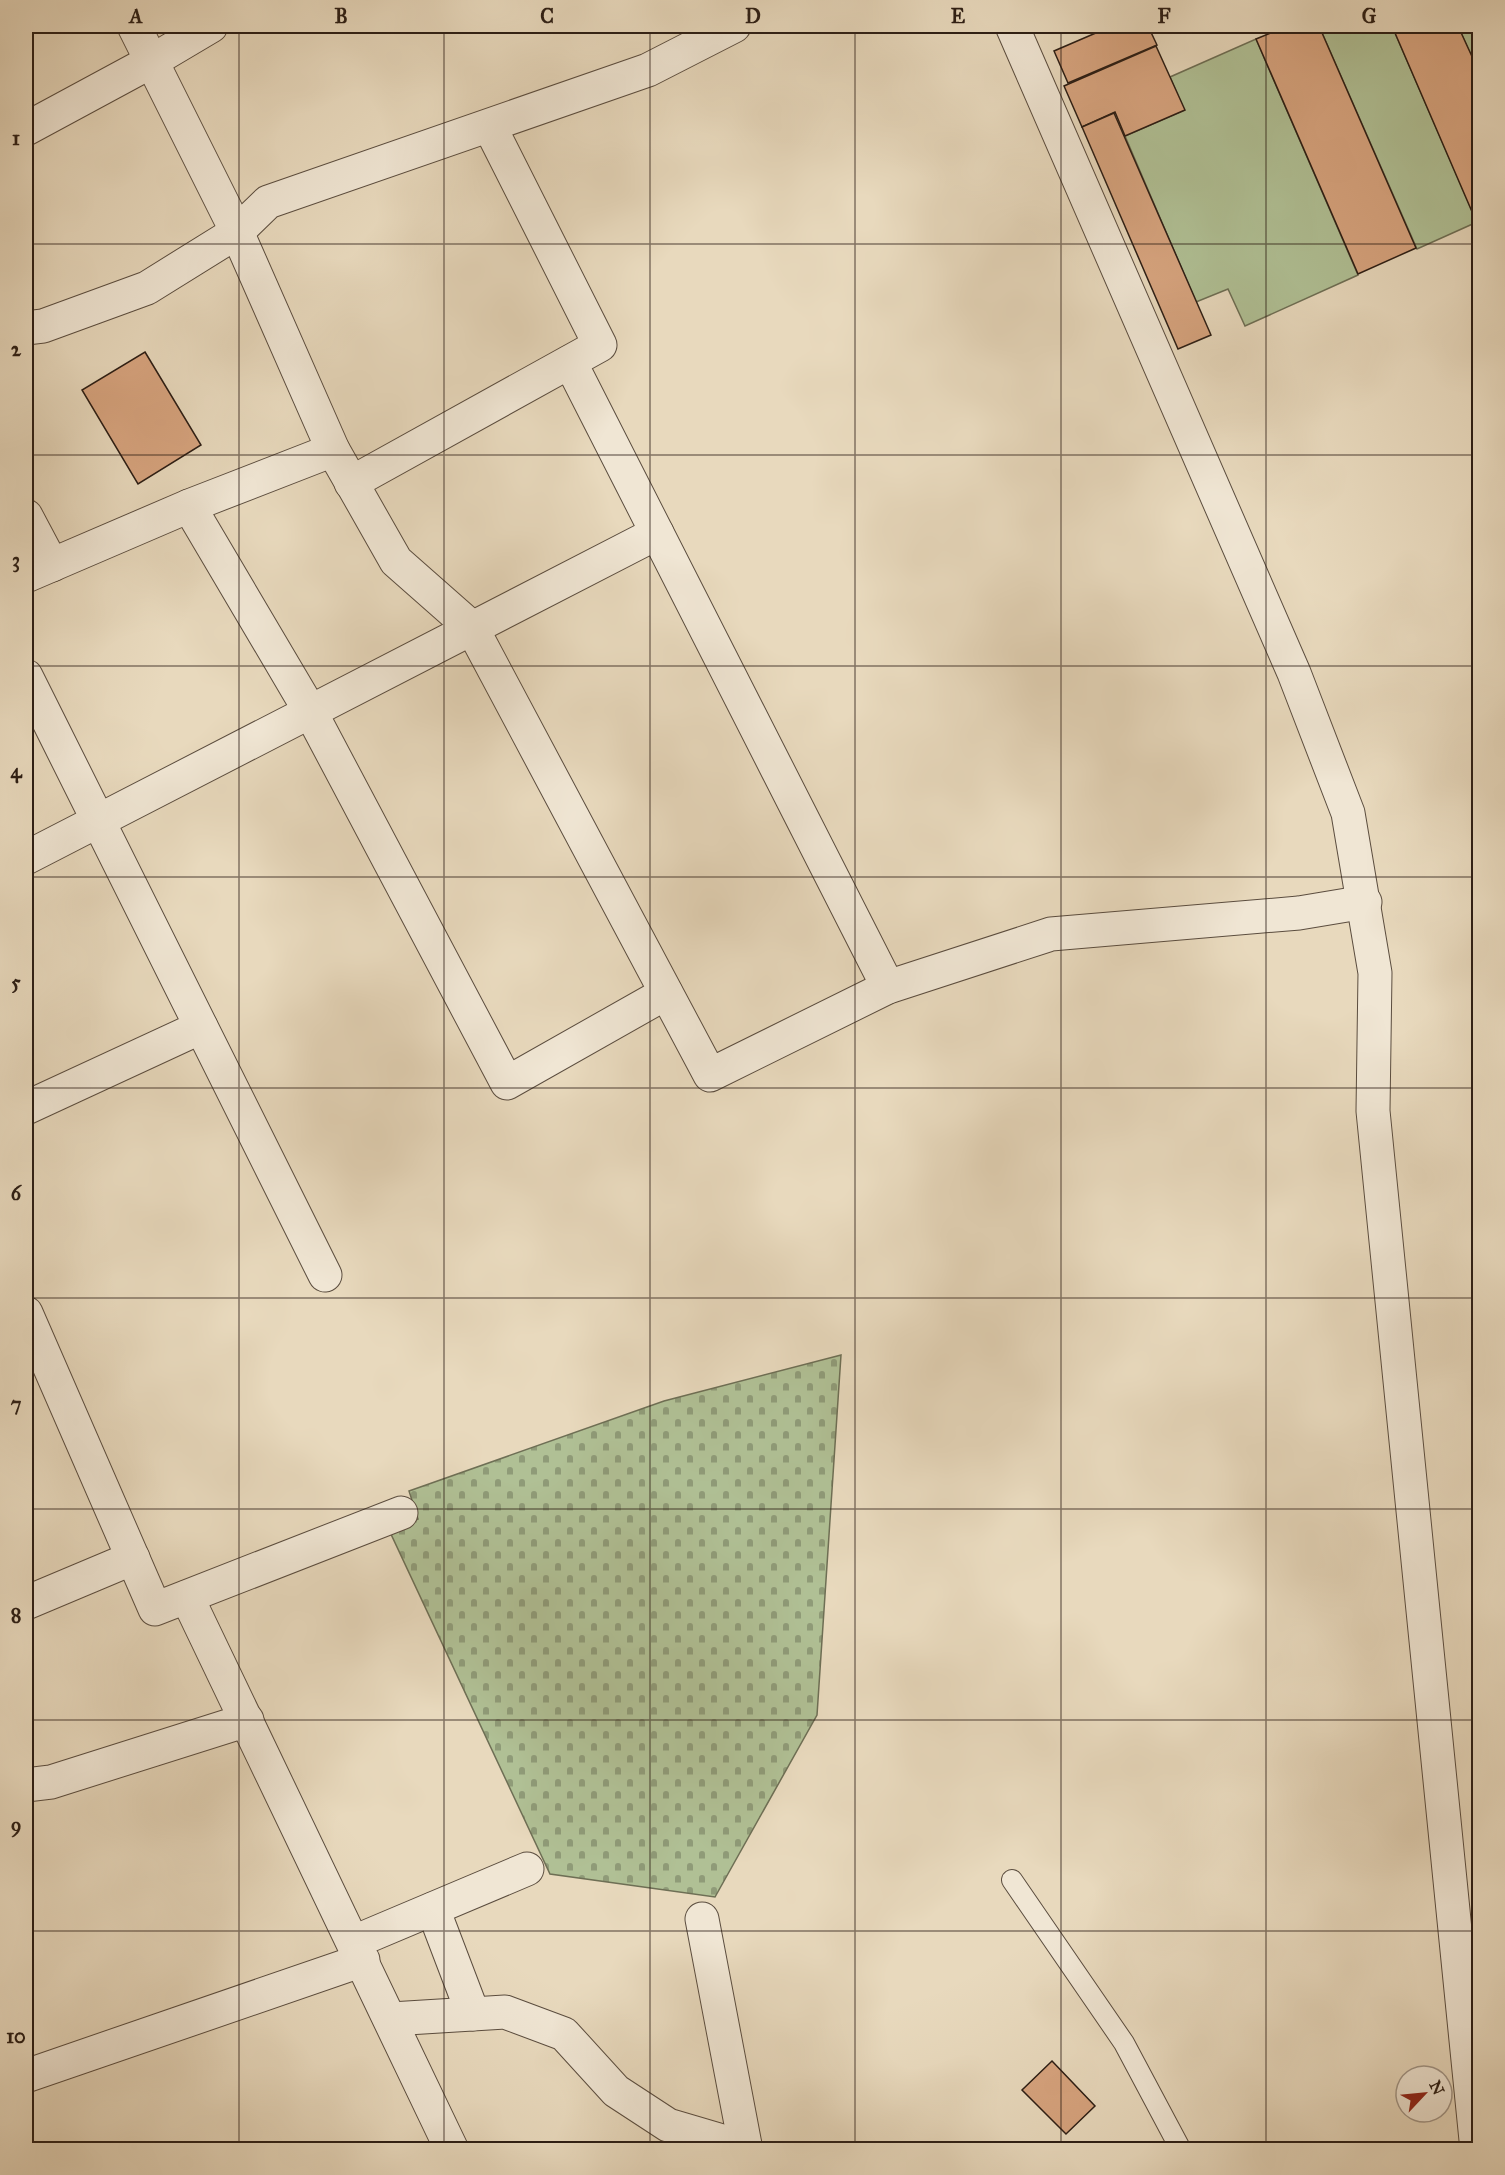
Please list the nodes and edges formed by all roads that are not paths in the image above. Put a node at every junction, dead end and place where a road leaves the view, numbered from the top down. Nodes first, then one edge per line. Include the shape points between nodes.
1 (134, 26) edge
2 (211, 26) edge
3 (734, 26) edge
4 (1012, 26) edge
5 (152, 61) junction
6 (489, 127) junction
7 (26, 129) edge
8 (237, 232) junction
9 (26, 328) edge
10 (570, 362) junction
11 (333, 450) junction
12 (351, 483) junction
13 (189, 506) junction
14 (26, 516) edge
15 (657, 533) junction
16 (39, 570) edge
17 (472, 628) junction
18 (26, 676) edge
19 (310, 711) junction
20 (98, 821) junction
21 (26, 858) edge
22 (1365, 902) junction
23 (888, 987) junction
24 (666, 993) junction
25 (201, 1027) junction
26 (26, 1108) edge
27 (325, 1275) dead end
28 (26, 1313) edge
29 (401, 1514) dead end
30 (133, 1558) junction
31 (187, 1597) junction
32 (26, 1603) edge
33 (247, 1720) junction
34 (26, 1785) edge
35 (527, 1869) dead end
36 (1012, 1880) dead end
37 (433, 1909) junction
38 (702, 1919) dead end
39 (358, 1951) junction
40 (473, 2014) junction
41 (391, 2019) junction
42 (26, 2076) edge
43 (1477, 2139) edge
44 (746, 2149) edge
45 (452, 2150) edge
46 (1180, 2150) edge

1 - 5 street
2 - 5 street
3 - 6 street via 648,70
4 - 22 street via 1294,673 1348,813
5 - 7 street
5 - 8 street
6 - 8 street via 268,202
6 - 10 street via 600,345
8 - 9 street via 147,288 43,326
8 - 11 street
10 - 12 street
10 - 15 street
11 - 12 street
11 - 13 street
12 - 17 street via 396,561
13 - 16 street
13 - 19 street
14 - 16 street
15 - 17 street
15 - 23 street
17 - 19 street
17 - 24 street
18 - 20 street
19 - 20 street
19 - 24 street via 507,1083
20 - 21 street
20 - 25 street
22 - 23 street via 1299,913 1051,934
22 - 43 street via 1375,973 1373,1111
23 - 24 street via 710,1075
25 - 26 street
25 - 27 street
28 - 30 street
29 - 31 street
30 - 31 street via 155,1609
30 - 32 street
31 - 33 street
33 - 34 street via 51,1782
33 - 39 street
35 - 37 street
36 - 46 lane via 1124,2043
37 - 39 street
37 - 40 street
38 - 44 street
39 - 41 street
39 - 42 street
40 - 41 street
40 - 44 street via 505,2012 564,2034 616,2091 668,2125
41 - 45 street

